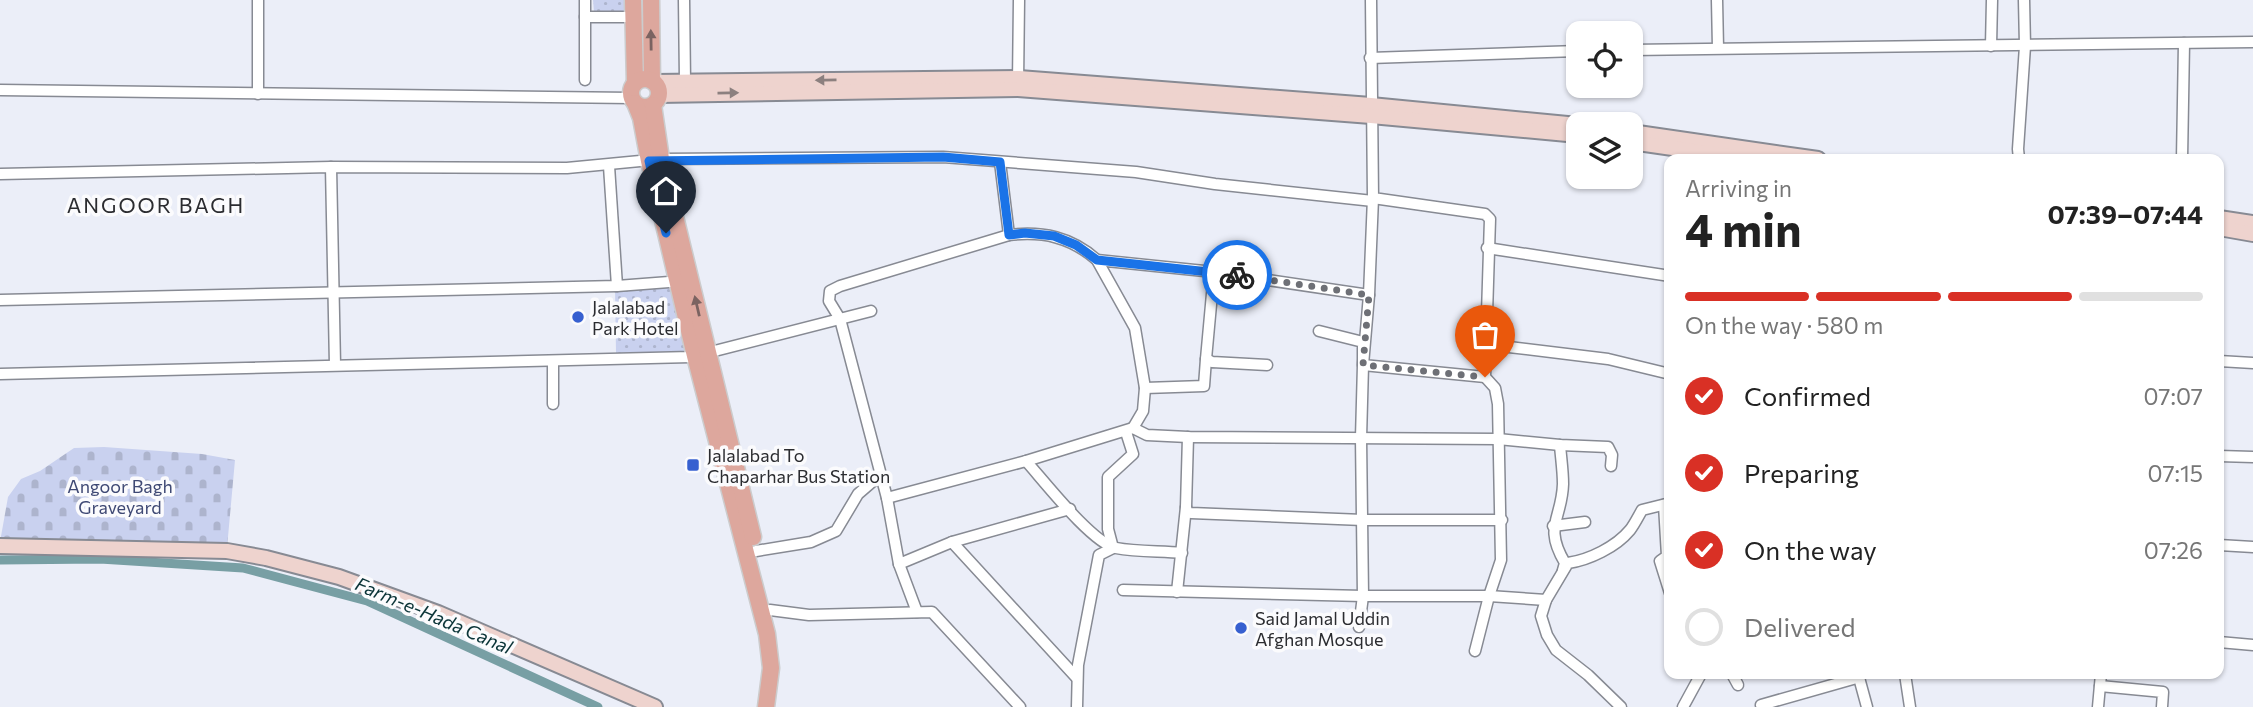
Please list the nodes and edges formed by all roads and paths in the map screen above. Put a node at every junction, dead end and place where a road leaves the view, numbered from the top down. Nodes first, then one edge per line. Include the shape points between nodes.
1 (257, 0) edge
2 (585, 0) edge
3 (651, 0) edge
4 (684, 0) edge
5 (1019, 0) edge
6 (1371, 0) edge
7 (1717, 0) edge
8 (1992, 0) edge
9 (2024, 0) edge
10 (633, 8) edge
11 (585, 17) junction
12 (2184, 43) junction
13 (2253, 43) edge
14 (1992, 46) junction
15 (2025, 46) junction
16 (1717, 48) junction
17 (1643, 50) edge
18 (1566, 51) edge
19 (1370, 58) junction
20 (585, 80) dead end
21 (685, 81) junction
22 (1018, 83) junction
23 (0, 90) edge
24 (646, 92) junction
25 (258, 94) junction
26 (1371, 110) junction
27 (1566, 124) edge
28 (1566, 134) edge
29 (1643, 134) edge
30 (1643, 144) edge
31 (1714, 154) edge
32 (1773, 154) edge
33 (2018, 154) edge
34 (2182, 154) edge
35 (655, 160) junction
36 (1000, 162) junction
37 (609, 166) junction
38 (331, 167) junction
39 (0, 174) edge
40 (1373, 199) junction
41 (2224, 219) edge
42 (2253, 223) edge
43 (2224, 230) edge
44 (2253, 233) edge
45 (1009, 235) junction
46 (1488, 248) junction
47 (1097, 260) junction
48 (1214, 272) junction
49 (1664, 275) edge
50 (684, 280) junction
51 (617, 286) junction
52 (334, 293) junction
53 (1369, 295) junction
54 (0, 300) edge
55 (871, 312) dead end
56 (840, 319) junction
57 (1319, 331) dead end
58 (1486, 347) junction
59 (701, 354) junction
60 (1206, 359) junction
61 (2224, 361) edge
62 (553, 362) junction
63 (2253, 363) edge
64 (335, 365) junction
65 (1267, 365) dead end
66 (1363, 365) junction
67 (1664, 373) edge
68 (0, 374) edge
69 (1485, 377) junction
70 (1145, 388) junction
71 (552, 404) dead end
72 (1129, 430) junction
73 (1188, 437) junction
74 (1361, 439) junction
75 (1498, 439) junction
76 (1560, 445) junction
77 (2224, 456) edge
78 (2253, 457) edge
79 (1026, 461) junction
80 (1611, 467) dead end
81 (880, 475) junction
82 (887, 498) junction
83 (1664, 505) edge
84 (1186, 507) junction
85 (1070, 509) junction
86 (1363, 520) junction
87 (1502, 520) junction
88 (1585, 522) dead end
89 (1553, 526) junction
90 (952, 542) junction
91 (2224, 545) edge
92 (0, 546) edge
93 (2253, 547) edge
94 (1113, 548) junction
95 (756, 551) junction
96 (1182, 553) junction
97 (1664, 558) edge
98 (899, 564) junction
99 (1664, 574) edge
100 (1562, 578) junction
101 (1123, 590) dead end
102 (1177, 592) junction
103 (1363, 596) junction
104 (1489, 596) junction
105 (1546, 600) junction
106 (770, 610) junction
107 (917, 612) junction
108 (1359, 627) dead end
109 (2224, 642) edge
110 (2253, 645) edge
111 (1475, 651) dead end
112 (1076, 677) junction
113 (1698, 679) edge
114 (1735, 679) edge
115 (1849, 679) edge
116 (1860, 679) edge
117 (1906, 679) edge
118 (2101, 679) edge
119 (1738, 685) dead end
120 (2100, 686) junction
121 (1760, 705) dead end
122 (655, 707) edge
123 (766, 707) edge
124 (776, 707) edge
125 (1020, 707) edge
126 (1077, 707) edge
127 (1621, 707) edge
128 (1683, 707) edge
129 (1867, 707) edge
130 (1910, 707) edge
131 (2098, 707) edge
132 (2162, 707) edge

1 - 25 street
2 - 11 street
24 -> 3 main road
4 - 21 street
5 - 22 street
6 - 19 street
7 - 16 street
8 - 14 street
9 - 15 street
10 - 11 street
10 - 24 main road
11 - 20 street
12 - 13 street
12 - 15 street
12 - 34 street
14 - 15 street
14 - 16 street
15 - 33 street
16 - 17 street
18 - 19 street
19 - 26 street
22 -> 21 street
21 - 24 street
24 -> 22 street
22 - 26 street
23 - 25 street
24 - 25 street
24 - 35 main road
26 - 27 street
26 - 28 street
26 - 40 street
29 - 32 street
30 - 31 street
35 - 36 street via 943,157
35 - 37 street
35 - 50 main road
36 - 40 street
36 - 45 street
37 - 38 street
37 - 51 street
38 - 39 street
38 - 52 street
40 - 46 street via 1485,214 1490,219
40 - 53 street
41 - 42 street
43 - 44 street
45 - 47 street via 1054,236
45 - 56 street via 835,287 829,301
46 - 49 street
46 - 58 street
47 - 48 street
47 - 70 street via 1135,328
48 - 53 street
48 - 60 street
50 - 51 street
50 - 59 main road
51 - 52 street
52 - 54 street
52 - 64 street
53 - 66 street
55 - 56 street
56 - 59 street
56 - 81 street
57 - 66 street via 1363,342
58 - 67 street via 1608,359
58 - 69 street
59 - 62 street
59 - 95 main road
59 - 123 main road via 767,634 771,668
60 - 65 street
60 - 70 street via 1204,386
61 - 63 street
62 - 64 street
62 - 71 street
64 - 68 street
66 - 69 street
66 - 74 street
69 - 75 street via 1495,388
70 - 72 street via 1143,411
72 - 73 street
72 - 79 street
72 - 94 street via 1133,454 1108,477 1108,529
73 - 74 street
73 - 84 street
74 - 75 street
74 - 86 street
75 - 76 street
75 - 87 street
76 - 80 street via 1608,447
76 - 89 street via 1563,485
77 - 78 street
79 - 82 street
79 - 85 street
81 - 82 street
81 - 95 street via 858,494 836,531 811,542
82 - 98 street
83 - 100 street via 1642,510 1620,540 1579,562 1568,563
84 - 86 street via 1191,513
84 - 96 street
85 - 90 street
85 - 94 street via 1077,521
86 - 87 street
86 - 103 street
87 - 104 street via 1501,560
88 - 89 street
89 - 100 street via 1556,548 1565,563
90 - 98 street
90 - 112 street
91 - 93 street
92 - 122 street via 227,551 266,558 339,577 438,612
94 - 96 street
94 - 112 street via 1099,555
95 - 106 main road
96 - 102 street
97 - 99 street via 1660,561
98 - 107 street
100 - 105 street
101 - 102 street
102 - 103 street
103 - 104 street
103 - 108 street
104 - 105 street
104 - 111 street
105 - 127 street via 1541,616 1556,650
106 - 107 street via 809,615
106 - 124 main road via 780,660
107 - 125 street via 932,612
109 - 110 street
112 - 126 street
113 - 128 street
114 - 119 street
115 - 121 street
116 - 129 street
117 - 130 street
118 - 120 street
120 - 131 street
120 - 132 street via 2163,692

